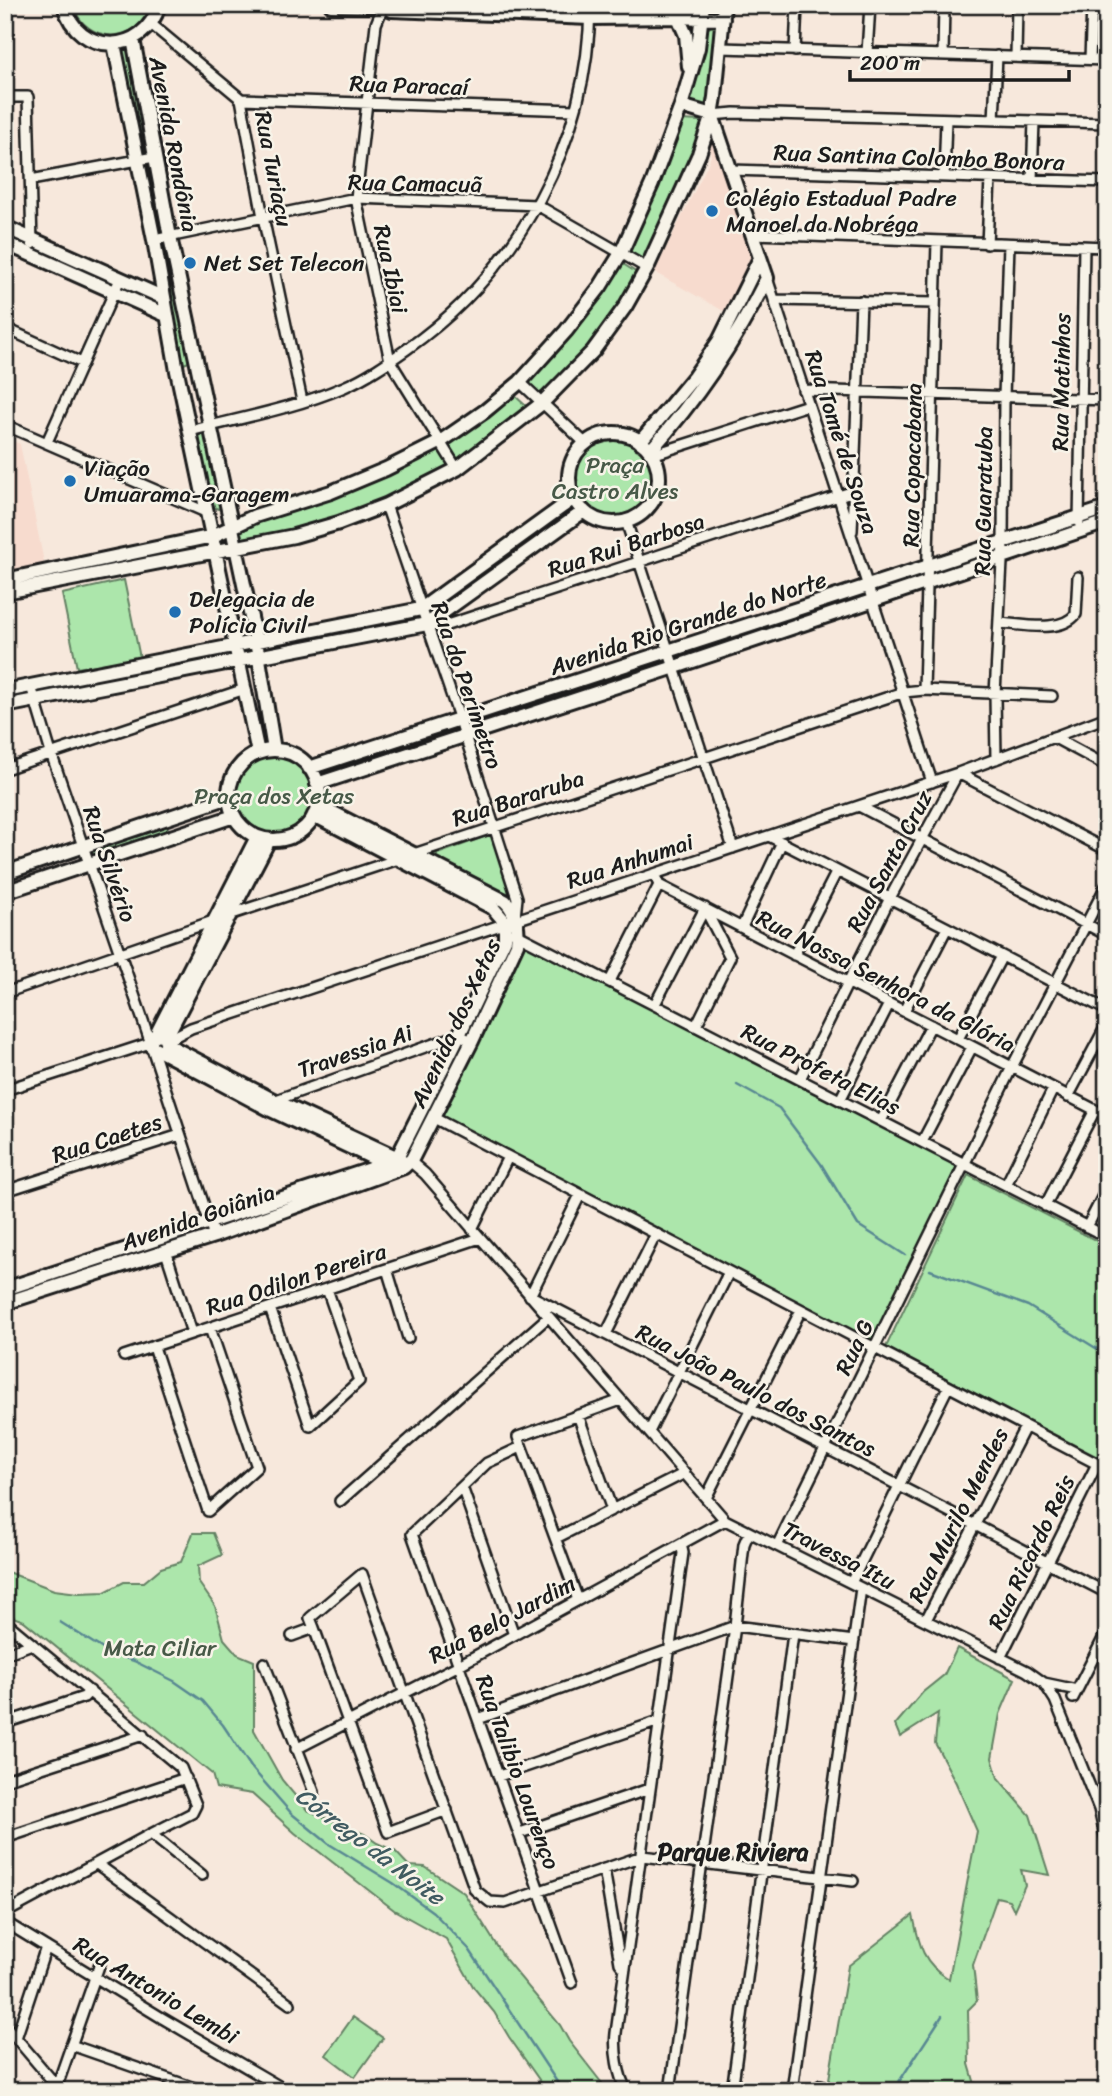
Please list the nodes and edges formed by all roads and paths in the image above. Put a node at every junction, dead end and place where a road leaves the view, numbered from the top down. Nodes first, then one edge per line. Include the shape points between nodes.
1 (64, 5) edge
2 (159, 5) edge
3 (331, 5) edge
4 (597, 5) edge
5 (724, 5) edge
6 (797, 5) edge
7 (870, 5) edge
8 (944, 5) edge
9 (1017, 5) edge
10 (1092, 5) edge
11 (382, 6) edge
12 (400, 7) edge
13 (590, 11) edge
14 (703, 12) edge
15 (614, 16) junction
16 (678, 17) junction
17 (723, 19) junction
18 (151, 24) junction
19 (133, 39) junction
20 (114, 44) junction
21 (721, 48) junction
22 (795, 51) junction
23 (867, 53) junction
24 (943, 55) junction
25 (997, 57) junction
26 (1016, 57) junction
27 (1090, 59) junction
28 (1107, 60) edge
29 (690, 74) junction
30 (5, 97) edge
31 (241, 99) junction
32 (366, 103) junction
33 (681, 106) junction
34 (575, 110) junction
35 (712, 115) junction
36 (946, 119) junction
37 (994, 120) junction
38 (1034, 121) junction
39 (1107, 123) edge
40 (154, 157) junction
41 (138, 161) junction
42 (731, 170) junction
43 (944, 177) junction
44 (990, 179) junction
45 (31, 180) junction
46 (1032, 180) junction
47 (1107, 182) edge
48 (356, 198) junction
49 (537, 205) junction
50 (262, 217) junction
51 (5, 227) edge
52 (752, 234) junction
53 (170, 237) junction
54 (33, 239) junction
55 (154, 240) junction
56 (937, 242) junction
57 (5, 243) edge
58 (987, 244) junction
59 (1009, 244) junction
60 (1084, 247) junction
61 (1107, 247) edge
62 (621, 253) junction
63 (32, 255) junction
64 (760, 258) junction
65 (647, 268) junction
66 (767, 278) junction
67 (120, 279) junction
68 (115, 292) junction
69 (164, 298) junction
70 (774, 300) junction
71 (861, 302) junction
72 (935, 303) junction
73 (166, 315) junction
74 (5, 328) edge
75 (390, 361) junction
76 (82, 363) junction
77 (197, 367) junction
78 (177, 371) junction
79 (520, 382) junction
80 (803, 390) junction
81 (859, 392) junction
82 (933, 394) junction
83 (1004, 397) junction
84 (1080, 400) junction
85 (1107, 400) edge
86 (303, 401) junction
87 (541, 404) junction
88 (808, 405) junction
89 (5, 425) edge
90 (209, 426) junction
91 (191, 430) junction
92 (47, 442) junction
93 (440, 442) junction
94 (640, 442) junction
95 (585, 443) junction
96 (651, 453) junction
97 (457, 469) junction
98 (854, 491) junction
99 (838, 497) junction
100 (574, 498) junction
101 (386, 505) junction
102 (1107, 508) edge
103 (584, 511) junction
104 (208, 513) junction
105 (1079, 517) junction
106 (626, 521) junction
107 (1107, 522) edge
108 (231, 527) junction
109 (1079, 531) junction
110 (213, 536) junction
111 (852, 539) junction
112 (236, 548) junction
113 (1003, 550) junction
114 (217, 551) junction
115 (639, 560) junction
116 (929, 567) junction
117 (84, 571) junction
118 (1078, 577) dead end
119 (5, 580) edge
120 (928, 581) junction
121 (869, 586) junction
122 (5, 592) edge
123 (874, 601) junction
124 (421, 608) junction
125 (999, 623) junction
126 (427, 624) junction
127 (256, 641) junction
128 (237, 646) junction
129 (670, 650) junction
130 (259, 655) junction
131 (240, 659) junction
132 (675, 667) junction
133 (31, 686) junction
134 (245, 689) junction
135 (924, 690) junction
136 (5, 691) edge
137 (904, 692) junction
138 (995, 694) junction
139 (1052, 696) dead end
140 (35, 700) junction
141 (5, 706) edge
142 (1107, 717) edge
143 (460, 720) junction
144 (465, 736) junction
145 (1053, 737) junction
146 (275, 750) junction
147 (51, 753) junction
148 (258, 753) junction
149 (704, 758) junction
150 (996, 759) junction
151 (1107, 766) edge
152 (309, 768) junction
153 (5, 769) edge
154 (958, 773) junction
155 (932, 782) junction
156 (317, 784) junction
157 (229, 797) junction
158 (859, 806) junction
159 (316, 810) junction
160 (168, 817) junction
161 (234, 817) junction
162 (493, 826) junction
163 (175, 835) junction
164 (769, 836) junction
165 (263, 838) junction
166 (921, 838) junction
167 (782, 842) junction
168 (83, 846) junction
169 (733, 848) junction
170 (1107, 850) edge
171 (412, 853) junction
172 (398, 858) junction
173 (89, 863) junction
174 (837, 871) junction
175 (5, 873) edge
176 (654, 874) junction
177 (1107, 884) edge
178 (659, 885) junction
179 (5, 892) edge
180 (890, 898) junction
181 (705, 908) junction
182 (230, 915) junction
183 (214, 921) junction
184 (1087, 925) junction
185 (511, 926) junction
186 (741, 927) junction
187 (947, 928) junction
188 (1107, 935) edge
189 (121, 955) junction
190 (794, 955) junction
191 (1002, 956) junction
192 (610, 981) junction
193 (848, 982) junction
194 (1056, 984) junction
195 (5, 993) edge
196 (654, 1004) junction
197 (889, 1004) junction
198 (1107, 1010) edge
199 (904, 1012) junction
200 (1107, 1024) edge
201 (696, 1026) junction
202 (931, 1026) junction
203 (459, 1035) junction
204 (958, 1039) junction
205 (472, 1041) junction
206 (158, 1043) junction
207 (972, 1047) junction
208 (1012, 1067) junction
209 (800, 1079) junction
210 (1053, 1088) junction
211 (5, 1090) edge
212 (1068, 1097) junction
213 (840, 1100) junction
214 (271, 1104) junction
215 (1095, 1110) junction
216 (1107, 1116) edge
217 (434, 1118) junction
218 (881, 1121) junction
219 (180, 1135) junction
220 (922, 1142) junction
221 (364, 1155) junction
222 (508, 1157) junction
223 (399, 1163) junction
224 (964, 1164) junction
225 (368, 1170) junction
226 (1006, 1185) junction
227 (1107, 1188) edge
228 (5, 1191) edge
229 (580, 1195) junction
230 (1045, 1206) junction
231 (208, 1222) junction
232 (1087, 1227) junction
233 (472, 1229) junction
234 (656, 1234) junction
235 (214, 1236) junction
236 (1107, 1237) edge
237 (480, 1238) junction
238 (166, 1252) junction
239 (387, 1269) junction
240 (729, 1272) junction
241 (60, 1278) junction
242 (5, 1289) edge
243 (327, 1289) junction
244 (530, 1296) junction
245 (5, 1303) edge
246 (270, 1308) junction
247 (801, 1310) junction
248 (548, 1317) junction
249 (210, 1328) junction
250 (192, 1334) junction
251 (606, 1334) junction
252 (408, 1338) dead end
253 (154, 1346) junction
254 (875, 1348) junction
255 (124, 1356) dead end
256 (679, 1371) junction
257 (948, 1387) junction
258 (621, 1400) junction
259 (751, 1409) junction
260 (578, 1415) junction
261 (1025, 1426) junction
262 (649, 1432) junction
263 (519, 1442) junction
264 (825, 1447) junction
265 (1097, 1464) junction
266 (1107, 1469) edge
267 (685, 1473) junction
268 (463, 1486) junction
269 (900, 1486) junction
270 (706, 1498) junction
271 (340, 1502) dead end
272 (612, 1510) junction
273 (725, 1520) junction
274 (975, 1525) junction
275 (749, 1532) junction
276 (556, 1538) junction
277 (681, 1544) junction
278 (777, 1546) junction
279 (1048, 1563) junction
280 (851, 1583) junction
281 (861, 1588) junction
282 (1107, 1593) edge
283 (578, 1600) junction
284 (926, 1620) junction
285 (8, 1623) dead end
286 (312, 1623) junction
287 (735, 1626) junction
288 (1107, 1632) edge
289 (793, 1634) junction
290 (514, 1635) junction
291 (292, 1636) dead end
292 (854, 1642) junction
293 (32, 1644) junction
294 (669, 1649) junction
295 (5, 1654) edge
296 (1000, 1658) junction
297 (264, 1663) dead end
298 (459, 1665) junction
299 (1044, 1683) junction
300 (90, 1691) junction
301 (406, 1692) junction
302 (478, 1719) junction
303 (659, 1721) junction
304 (349, 1722) junction
305 (5, 1723) edge
306 (143, 1735) junction
307 (296, 1749) junction
308 (499, 1776) junction
309 (186, 1778) junction
310 (5, 1780) edge
311 (649, 1789) junction
312 (314, 1792) dead end
313 (447, 1810) junction
314 (520, 1833) junction
315 (151, 1834) junction
316 (5, 1838) edge
317 (1107, 1844) edge
318 (642, 1856) junction
319 (702, 1863) junction
320 (97, 1864) junction
321 (604, 1869) junction
322 (761, 1870) junction
323 (202, 1875) dead end
324 (822, 1877) junction
325 (853, 1881) dead end
326 (541, 1891) junction
327 (5, 1913) edge
328 (5, 1922) edge
329 (46, 1947) junction
330 (100, 1963) dead end
331 (625, 1969) junction
332 (95, 1976) junction
333 (572, 1983) dead end
334 (290, 2004) dead end
335 (5, 2025) edge
336 (16, 2038) junction
337 (71, 2045) junction
338 (59, 2088) edge
339 (203, 2091) edge
340 (287, 2091) edge
341 (627, 2091) edge
342 (670, 2091) edge
343 (732, 2091) edge
344 (792, 2091) edge

1 - 20 street via 80,32
2 - 18 street
3 - 11 street
4 - 15 street
5 - 17 street
6 - 22 street
7 - 23 street
8 - 24 street
9 - 26 street
10 - 27 street
11 - 12 street
11 - 32 street, Rua Ibiai
12 - 13 street
13 - 15 street
13 - 34 street via 586,61
14 - 16 street
14 - 17 street
14 - 29 street
15 - 16 street
16 - 29 street via 687,35
17 - 21 street
18 - 19 street
18 - 31 street, Rua Turiaçu
19 - 20 street
19 - 40 street, Avenida Rondônia
20 - 41 street, Avenida Rondônia
21 - 22 street
21 - 35 street
22 - 23 street
23 - 24 street
24 - 25 street
25 - 26 street
25 - 37 street
26 - 27 street
27 - 28 street
29 - 33 street
30 - 45 street via 29,97
31 - 32 street, Rua Paracaí
31 - 50 street, Rua Turiaçu
32 - 34 street, Rua Paracaí
32 - 48 street, Rua Ibiai
33 - 35 street
33 - 62 street
34 - 49 street via 557,165
35 - 36 street
35 - 42 street, Rua Tomé de Souza
35 - 65 street
36 - 37 street
36 - 43 street
37 - 38 street
38 - 39 street
38 - 46 street
40 - 41 street
40 - 53 street, Avenida Rondônia
41 - 45 street
41 - 55 street, Avenida Rondônia
42 - 43 street, Rua Santina Colombo Bonora
42 - 52 street, Rua Tomé de Souza
43 - 44 street, Rua Santina Colombo Bonora
44 - 46 street, Rua Santina Colombo Bonora
44 - 58 street
45 - 54 street
46 - 47 street, Rua Santina Colombo Bonora
48 - 49 street, Rua Camacuã
48 - 50 street, Rua Camacuã
48 - 75 street, Rua Ibiai
49 - 62 street, Rua Camacuã
49 - 75 street via 469,299
50 - 53 street, Rua Camacuã
50 - 86 street, Rua Turiaçu
51 - 54 street
52 - 56 street
52 - 64 street, Rua Tomé de Souza
53 - 55 street, Rua Camacuã
53 - 77 street, Avenida Rondônia
54 - 63 street
54 - 67 street
55 - 69 street, Avenida Rondônia
56 - 58 street
56 - 72 street, Rua Copacabana
57 - 63 street
58 - 59 street
59 - 60 street
59 - 83 street, Rua Guaratuba
60 - 61 street
60 - 84 street, Rua Matinhos
62 - 65 street, Rua Camacuã
62 - 79 street via 566,331
63 - 68 street
64 - 66 street, Rua Tomé de Souza
64 - 94 street via 719,341
65 - 87 street via 593,351
66 - 70 street, Rua Tomé de Souza
66 - 96 street via 718,366
67 - 68 street
67 - 69 street
68 - 73 street
68 - 76 street
69 - 73 street, Avenida Rondônia
70 - 71 street
70 - 80 street, Rua Tomé de Souza
71 - 72 street
71 - 81 street
72 - 82 street, Rua Copacabana
73 - 78 street, Avenida Rondônia
74 - 76 street
75 - 86 street via 344,387
75 - 93 street, Rua Ibiai
76 - 92 street
77 - 78 street
77 - 90 street, Avenida Rondônia
78 - 91 street, Avenida Rondônia
79 - 87 street
79 - 93 street
80 - 81 street
80 - 88 street, Rua Tomé de Souza
81 - 82 street
81 - 98 street
82 - 83 street
82 - 116 street, Rua Copacabana
83 - 84 street
83 - 113 street, Rua Guaratuba
84 - 85 street
84 - 105 street, Rua Matinhos
86 - 90 street
87 - 95 street
87 - 97 street
88 - 96 street
88 - 99 street, Rua Tomé de Souza
89 - 92 street
90 - 91 street
90 - 108 street, Avenida Rondônia
91 - 104 street, Avenida Rondônia
92 - 104 street
93 - 97 street, Rua Ibiai
93 - 108 street via 331,492
94 - 95 street via 612,433
94 - 96 street
95 - 100 street via 571,464 569,482
96 - 106 street via 658,472 654,499 642,513
97 - 101 street
98 - 99 street, Rua Rui Barbosa
98 - 111 street
99 - 111 street, Rua Tomé de Souza
99 - 115 street, Rua Rui Barbosa
100 - 103 street
100 - 124 street
101 - 112 street via 294,536
101 - 124 street, Rua do Perímetro
102 - 105 street, Avenida Rio Grande do Norte
103 - 106 street via 604,522
103 - 126 street
104 - 110 street, Avenida Rondônia
105 - 109 street
105 - 113 street, Avenida Rio Grande do Norte
106 - 115 street
107 - 109 street, Avenida Rio Grande do Norte
108 - 110 street
108 - 112 street, Avenida Rondônia
109 - 113 street, Avenida Rio Grande do Norte
110 - 114 street, Avenida Rondônia
110 - 117 street
111 - 121 street, Rua Tomé de Souza
112 - 114 street
112 - 127 street, Avenida Rondônia
113 - 116 street, Avenida Rio Grande do Norte
113 - 120 street, Avenida Rio Grande do Norte
113 - 125 street, Rua Guaratuba
114 - 117 street
114 - 128 street, Avenida Rondônia
115 - 126 street, Rua Rui Barbosa via 444,626
115 - 129 street
116 - 120 street, Rua Copacabana
116 - 121 street, Avenida Rio Grande do Norte
117 - 119 street
117 - 122 street
118 - 125 street via 1073,619 1056,626
120 - 123 street, Avenida Rio Grande do Norte
120 - 135 street, Rua Copacabana
121 - 123 street, Rua Tomé de Souza
121 - 129 street, Avenida Rio Grande do Norte
123 - 132 street, Avenida Rio Grande do Norte
123 - 137 street, Rua Tomé de Souza
124 - 126 street, Rua do Perímetro
124 - 127 street
125 - 138 street, Rua Guaratuba
126 - 130 street
126 - 143 street, Rua do Perímetro
127 - 128 street
127 - 130 street, Avenida Rondônia
128 - 131 street, Avenida Rondônia
128 - 133 street
129 - 132 street
129 - 143 street, Avenida Rio Grande do Norte
130 - 131 street
130 - 146 street, Avenida Rondônia
131 - 134 street, Avenida Rondônia
131 - 140 street
132 - 144 street, Avenida Rio Grande do Norte
132 - 149 street
133 - 136 street
133 - 140 street, Rua Silvério
134 - 147 street
134 - 148 street, Avenida Rondônia
135 - 137 street, Rua Bararuba
135 - 138 street, Rua Bararuba
137 - 149 street, Rua Bararuba
137 - 155 street, Rua Tomé de Souza
138 - 139 street, Rua Bararuba
138 - 150 street, Rua Guaratuba
140 - 141 street
140 - 147 street, Rua Silvério
142 - 145 street, Rua Anhumai
143 - 144 street, Rua do Perímetro
143 - 152 street, Avenida Rio Grande do Norte
144 - 156 street, Avenida Rio Grande do Norte
144 - 162 street, Rua do Perímetro
145 - 150 street, Rua Anhumai
145 - 151 street
146 - 148 street
146 - 152 street via 298,757
147 - 153 street
147 - 168 street, Rua Silvério
148 - 157 street via 239,767
149 - 162 street, Rua Bararuba
149 - 169 street
150 - 154 street, Rua Anhumai
152 - 156 street
154 - 155 street, Rua Anhumai
154 - 166 street, Rua Santa Cruz
154 - 170 street
155 - 158 street, Rua Anhumai
156 - 159 street
157 - 160 street
157 - 161 street
158 - 164 street, Rua Anhumai
158 - 166 street
159 - 165 street via 295,835
159 - 171 street, Avenida dos Xetas
159 - 172 street, Avenida dos Xetas
160 - 163 street
160 - 168 street
161 - 163 street
161 - 165 street via 248,832
162 - 171 street, Rua Bararuba
162 - 185 street, Rua do Perímetro via 517,898
163 - 173 street
164 - 167 street
164 - 169 street, Rua Anhumai
165 - 182 street
165 - 183 street
166 - 180 street, Rua Santa Cruz
166 - 184 street
167 - 174 street
167 - 186 street
168 - 173 street, Rua Silvério
168 - 175 street
169 - 176 street, Rua Anhumai
171 - 172 street, Rua Bararuba
171 - 185 street, Avenida dos Xetas via 505,901 512,909
172 - 182 street, Rua Bararuba
172 - 185 street, Avenida dos Xetas via 493,908
173 - 179 street
173 - 189 street, Rua Silvério
174 - 180 street
174 - 190 street
176 - 178 street
176 - 185 street, Rua Anhumai
177 - 184 street, Rua G
178 - 181 street, Rua Nossa Senhora da Glória
178 - 192 street
180 - 187 street
180 - 193 street, Rua Santa Cruz
181 - 186 street, Rua Nossa Senhora da Glória
181 - 196 street
181 - 201 street via 730,957
182 - 183 street, Rua Bararuba
182 - 206 street
183 - 189 street, Rua Bararuba
183 - 206 street
184 - 188 street
184 - 194 street, Rua G
185 - 192 street, Rua Profeta Elias
185 - 203 street, Avenida dos Xetas
185 - 205 street, Avenida dos Xetas via 517,944
185 - 206 street, Rua Anhumai via 191,1028
186 - 190 street, Rua Nossa Senhora da Glória
187 - 191 street
187 - 199 street
189 - 195 street, Rua Bararuba
189 - 206 street, Rua Silvério
190 - 193 street, Rua Nossa Senhora da Glória
191 - 194 street
191 - 204 street
192 - 196 street, Rua Profeta Elias
193 - 197 street, Rua Nossa Senhora da Glória
193 - 209 street, Rua Santa Cruz
194 - 198 street
194 - 208 street, Rua G
196 - 201 street, Rua Profeta Elias
197 - 199 street, Rua Nossa Senhora da Glória
197 - 213 street
199 - 202 street, Rua Nossa Senhora da Glória
200 - 212 street
201 - 209 street, Rua Profeta Elias
202 - 204 street, Rua Nossa Senhora da Glória
202 - 218 street
203 - 205 street
203 - 214 street, Travessia Ai
203 - 223 street, Avenida dos Xetas
204 - 207 street, Rua Nossa Senhora da Glória
205 - 217 street, Avenida dos Xetas
206 - 211 street, Rua Anhumai
206 - 214 street
206 - 219 street, Rua Silvério
207 - 208 street, Rua Nossa Senhora da Glória
207 - 220 street
208 - 210 street, Rua Nossa Senhora da Glória
208 - 224 street, Rua G
209 - 213 street, Rua Profeta Elias
210 - 212 street, Rua Nossa Senhora da Glória
210 - 226 street
212 - 215 street, Rua Nossa Senhora da Glória
213 - 218 street, Rua Profeta Elias
214 - 221 street
214 - 223 street
215 - 216 street, Rua Nossa Senhora da Glória
215 - 230 street
217 - 222 street
217 - 223 street, Avenida dos Xetas
218 - 220 street, Rua Profeta Elias
219 - 228 street, Rua Caetes
219 - 231 street, Rua Silvério
220 - 224 street, Rua Profeta Elias
221 - 223 street
221 - 225 street
222 - 229 street
222 - 233 street
223 - 225 street, Avenida Goiânia
223 - 233 street, Rua João Paulo dos Santos via 425,1174
223 - 235 street, Avenida Goiânia
224 - 226 street, Rua Profeta Elias
224 - 254 street, Rua G
225 - 231 street, Avenida Goiânia
226 - 230 street, Rua Profeta Elias
227 - 232 street
229 - 234 street
229 - 244 street
230 - 232 street, Rua Profeta Elias
231 - 235 street, Rua Silvério
231 - 241 street, Avenida Goiânia
232 - 236 street, Rua Profeta Elias
233 - 237 street, Rua João Paulo dos Santos
234 - 240 street
234 - 251 street
235 - 238 street, Avenida Goiânia
237 - 239 street, Rua Odilon Pereira
237 - 244 street, Rua João Paulo dos Santos
238 - 241 street, Avenida Goiânia
238 - 250 street
239 - 243 street, Rua Odilon Pereira
239 - 252 street
240 - 247 street
240 - 256 street
241 - 242 street, Avenida Goiânia
241 - 245 street, Avenida Goiânia
243 - 246 street, Rua Odilon Pereira
243 - 246 street via 359,1381 310,1426
244 - 248 street, Travessa Itu
244 - 251 street, Rua João Paulo dos Santos
246 - 249 street, Rua Odilon Pereira
247 - 254 street
247 - 259 street
248 - 258 street, Travessa Itu
248 - 271 street
249 - 250 street, Rua Odilon Pereira
249 - 253 street via 257,1467 208,1511
250 - 253 street, Rua Odilon Pereira
251 - 256 street, Rua João Paulo dos Santos
253 - 255 street, Rua Odilon Pereira
254 - 257 street
254 - 264 street, Rua G
256 - 259 street, Rua João Paulo dos Santos
256 - 262 street
257 - 261 street
257 - 269 street
258 - 260 street
258 - 262 street, Travessa Itu
259 - 264 street, Rua João Paulo dos Santos
259 - 270 street
260 - 263 street
260 - 272 street
261 - 265 street
261 - 274 street, Rua Murilo Mendes
262 - 267 street, Travessa Itu
263 - 268 street
263 - 276 street
264 - 269 street, Rua João Paulo dos Santos
264 - 278 street, Rua G
265 - 266 street
265 - 279 street, Rua Ricardo Reis
267 - 270 street, Travessa Itu
267 - 272 street
268 - 290 street
268 - 298 street, Rua Talibio Lourenço via 412,1534
269 - 274 street, Rua João Paulo dos Santos
269 - 280 street
270 - 273 street, Travessa Itu
272 - 276 street
273 - 275 street, Travessa Itu
273 - 277 street, Rua Belo Jardim
274 - 279 street, Rua João Paulo dos Santos
274 - 284 street, Rua Murilo Mendes
275 - 278 street, Travessa Itu
275 - 287 street
276 - 283 street
277 - 283 street, Rua Belo Jardim
277 - 294 street
278 - 280 street, Travessa Itu
279 - 282 street, Rua João Paulo dos Santos
279 - 296 street, Rua Ricardo Reis
280 - 281 street, Travessa Itu
281 - 284 street, Travessa Itu
281 - 292 street
283 - 290 street, Rua Belo Jardim
284 - 296 street, Travessa Itu
285 - 293 street
286 - 291 street
286 - 301 street via 362,1574
286 - 304 street
287 - 289 street
287 - 294 street
287 - 319 street
288 - 299 street via 1075,1694
289 - 292 street
289 - 322 street
290 - 298 street, Rua Belo Jardim
292 - 324 street
293 - 295 street
293 - 300 street
294 - 302 street
294 - 303 street
296 - 299 street, Travessa Itu
297 - 307 street
298 - 301 street, Rua Belo Jardim
298 - 302 street, Rua Talibio Lourenço
299 - 317 street via 1099,1809
300 - 305 street via 84,1697
300 - 306 street
301 - 304 street, Rua Belo Jardim
301 - 313 street
302 - 308 street, Rua Talibio Lourenço
303 - 308 street
303 - 311 street
304 - 307 street, Rua Belo Jardim
304 - 313 street via 388,1832
306 - 309 street via 181,1768
306 - 310 street
307 - 312 street
308 - 314 street, Rua Talibio Lourenço
309 - 315 street via 195,1805 192,1813
309 - 316 street
311 - 314 street
311 - 318 street
313 - 326 street via 475,1890 490,1902 505,1903
314 - 326 street, Rua Talibio Lourenço
315 - 320 street
315 - 323 street
318 - 319 street
318 - 321 street
318 - 331 street
319 - 322 street
319 - 342 street
320 - 327 street
320 - 334 street
321 - 326 street
321 - 331 street via 620,1964
322 - 324 street
322 - 343 street
324 - 325 street
324 - 344 street
326 - 333 street, Rua Talibio Lourenço
328 - 329 street, Rua Antonio Lembi
329 - 332 street, Rua Antonio Lembi
329 - 336 street
330 - 332 street
331 - 341 street via 615,2040
332 - 337 street
332 - 340 street, Rua Antonio Lembi
335 - 336 street
336 - 338 street
337 - 338 street
337 - 339 street

